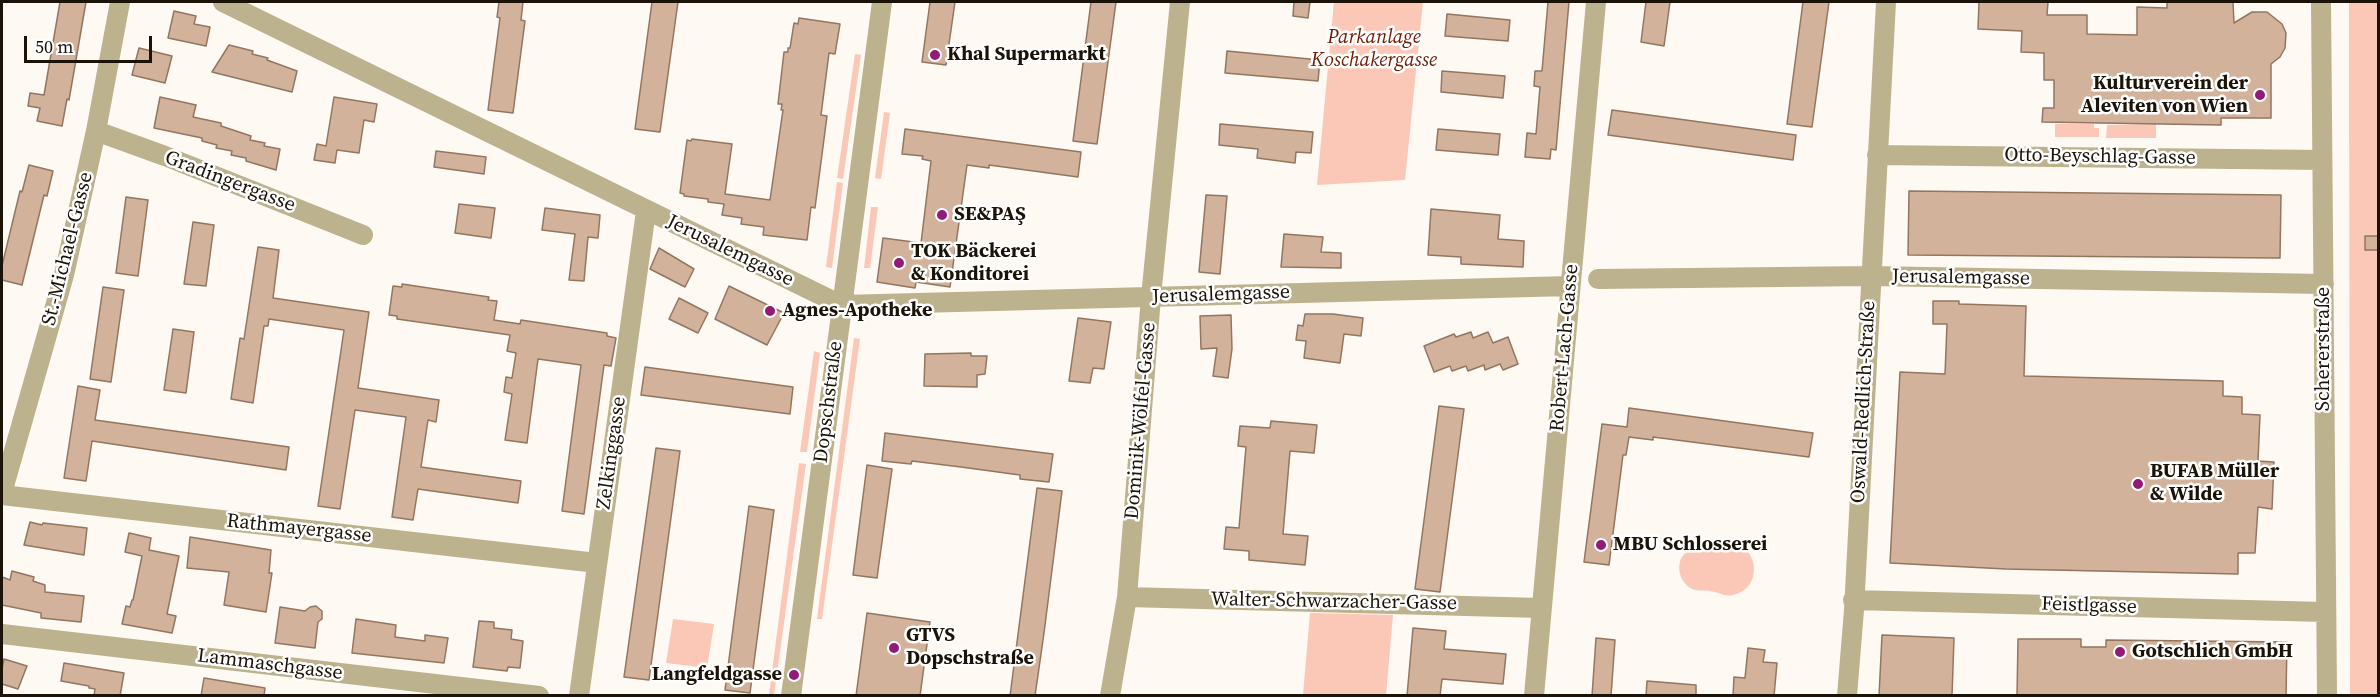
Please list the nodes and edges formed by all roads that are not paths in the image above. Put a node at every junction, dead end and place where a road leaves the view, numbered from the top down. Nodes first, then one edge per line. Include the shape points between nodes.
1 (120, 2) edge
2 (223, 2) edge
3 (882, 2) edge
4 (1180, 2) edge
5 (1596, 2) edge
6 (1886, 2) edge
7 (2321, 2) edge
8 (96, 131) junction
9 (1877, 155) junction
10 (2322, 159) junction
11 (646, 211) junction
12 (363, 235) dead end
13 (1870, 276) junction
14 (1598, 279) dead end
15 (2324, 284) junction
16 (1570, 286) junction
17 (1151, 297) junction
18 (841, 305) junction
19 (2, 494) edge
20 (597, 563) junction
21 (1127, 597) junction
22 (1853, 600) junction
23 (1541, 608) junction
24 (2325, 612) junction
25 (2, 634) edge
26 (539, 696) edge
27 (579, 696) edge
28 (791, 696) edge
29 (1110, 696) edge
30 (1533, 696) edge
31 (1847, 696) edge
32 (2327, 696) edge

1 - 8 street, St.-Michael-Gasse
2 - 11 street, Jerusalemgasse
3 - 18 street, Dopschstraße
4 - 17 street, Dominik-Wölfel-Gasse
5 - 16 street, Robert-Lach-Gasse
6 - 9 street, Oswald-Redlich-Straße
7 - 10 street, Schererstraße
8 - 12 street, Gradingergasse
8 - 19 street, St.-Michael-Gasse via 64,275
9 - 10 street, Otto-Beyschlag-Gasse
9 - 13 street, Oswald-Redlich-Straße
10 - 15 street, Schererstraße
11 - 18 street, Jerusalemgasse
11 - 20 street, Zelkinggasse
13 - 14 street, Jerusalemgasse
13 - 15 street, Jerusalemgasse
13 - 22 street, Oswald-Redlich-Straße
15 - 24 street, Schererstraße
16 - 17 street, Jerusalemgasse
16 - 23 street, Robert-Lach-Gasse
17 - 18 street, Jerusalemgasse
17 - 21 street, Dominik-Wölfel-Gasse
18 - 28 street, Dopschstraße
19 - 20 street, Rathmayergasse
20 - 27 street, Zelkinggasse
21 - 23 street, Walter-Schwarzacher-Gasse
21 - 29 street, Dominik-Wölfel-Gasse
22 - 24 street, Feistlgasse
22 - 31 street, Oswald-Redlich-Straße
23 - 30 street, Robert-Lach-Gasse
24 - 32 street, Schererstraße
25 - 26 street, Lammaschgasse

